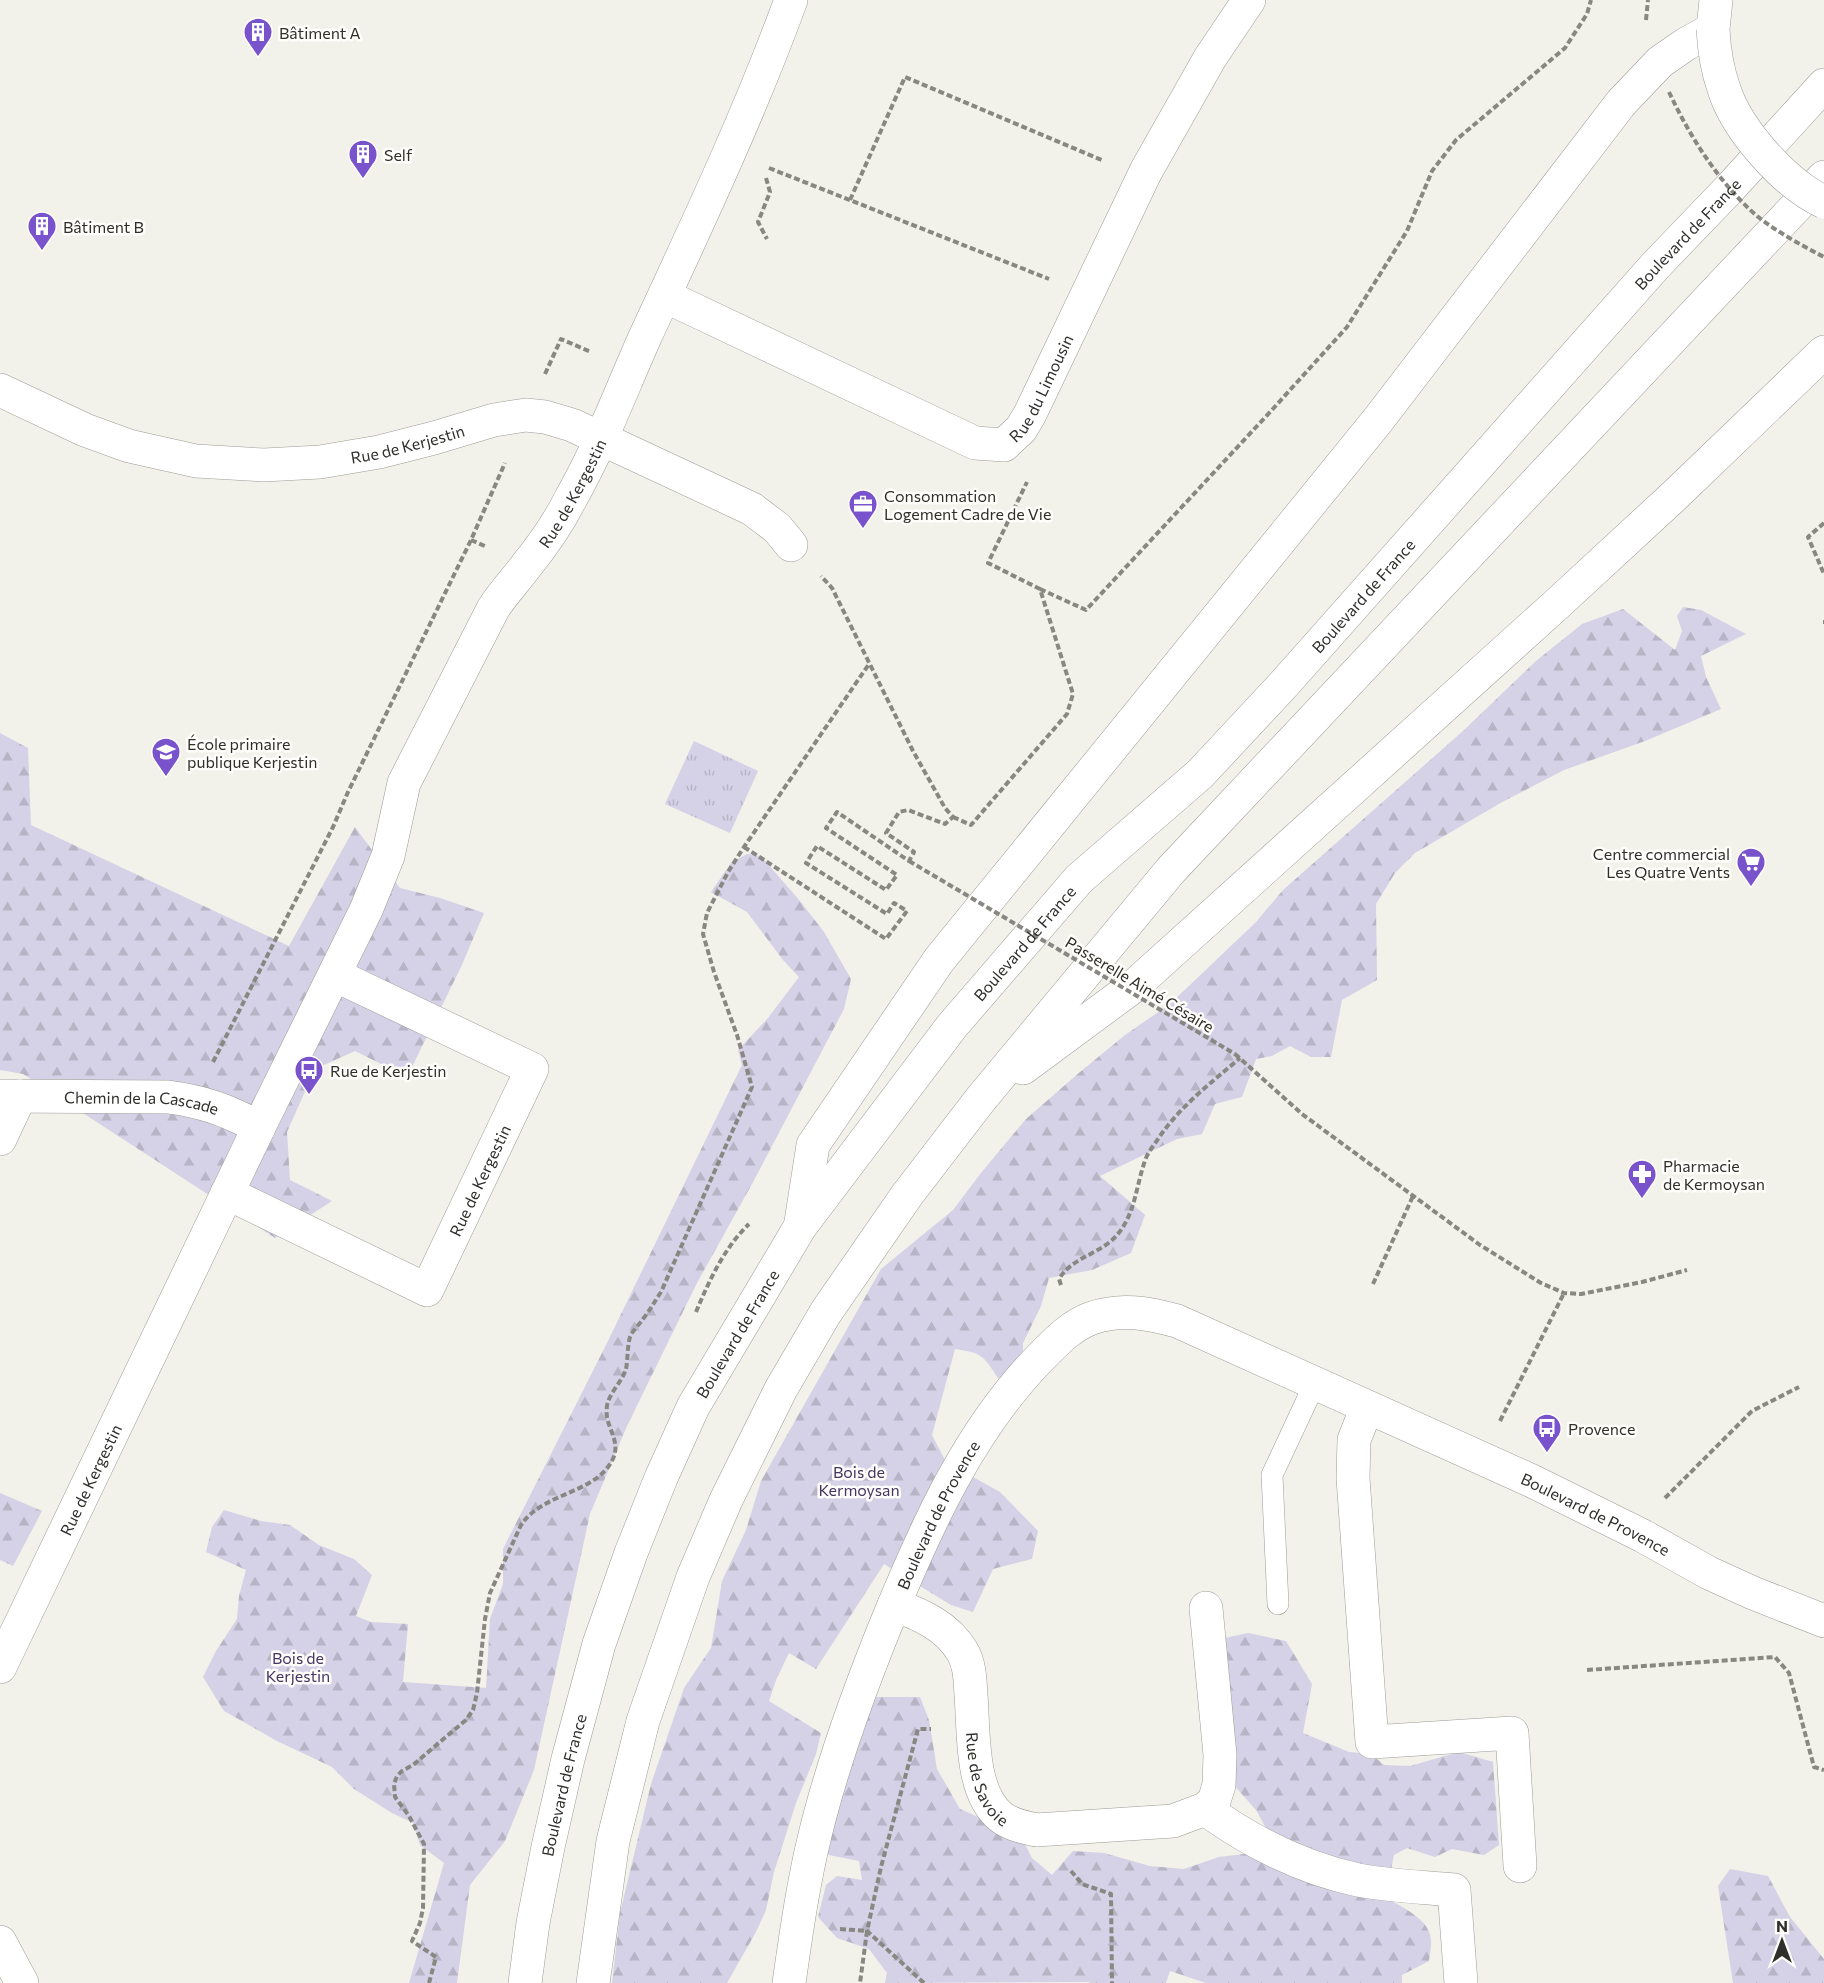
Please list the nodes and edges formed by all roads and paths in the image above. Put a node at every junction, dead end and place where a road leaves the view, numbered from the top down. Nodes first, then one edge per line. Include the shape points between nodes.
1 (791, 0) edge
2 (1249, 0) edge
3 (1591, 0) edge
4 (1714, 15) edge
5 (1824, 85) edge
6 (1143, 177) junction
7 (1824, 177) edge
8 (850, 200) junction
9 (1824, 202) edge
10 (767, 239) dead end
11 (1087, 294) junction
12 (664, 296) junction
13 (1824, 352) edge
14 (630, 369) junction
15 (0, 390) edge
16 (526, 416) junction
17 (601, 438) junction
18 (1032, 472) dead end
19 (1824, 523) edge
20 (791, 545) joint
21 (1824, 574) edge
22 (1040, 589) junction
23 (868, 664) junction
24 (953, 817) junction
25 (744, 847) junction
26 (909, 861) junction
27 (1122, 930) junction
28 (335, 975) junction
29 (1103, 1009) junction
30 (1237, 1056) junction
31 (10, 1096) edge
32 (193, 1100) junction
33 (980, 1100) junction
34 (259, 1127) junction
35 (0, 1139) edge
36 (227, 1193) junction
37 (1413, 1196) junction
38 (800, 1227) junction
39 (1687, 1270) dead end
40 (1373, 1284) dead end
41 (1564, 1293) junction
42 (1074, 1327) junction
43 (1315, 1383) junction
44 (1799, 1387) dead end
45 (1367, 1407) junction
46 (1482, 1458) junction
47 (1642, 1536) junction
48 (1278, 1604) dead end
49 (894, 1605) junction
50 (1206, 1608) dead end
51 (1824, 1621) edge
52 (0, 1668) edge
53 (1587, 1670) dead end
54 (974, 1729) junction
55 (1824, 1770) edge
56 (1205, 1809) junction
57 (1036, 1830) junction
58 (1520, 1866) dead end
59 (798, 1924) junction
60 (867, 1931) junction
61 (0, 1942) edge
62 (22, 1983) edge
63 (429, 1983) edge
64 (525, 1983) edge
65 (593, 1983) edge
66 (789, 1983) edge
67 (860, 1983) edge
68 (924, 1983) edge
69 (1112, 1983) edge
70 (1461, 1983) edge

1 - 12 street, Rue de Kergestin
2 - 6 street, Rue du Limousin via 1210,58
3 - 22 path via 1587,14 1565,48 1456,140 1432,171 1407,231 1347,327 1094,602 1086,610
4 - 9 street, bridge via 1715,57 1724,91 1736,114 1780,172
4 - 38 street via 1620,103 1378,420 939,960 813,1145
5 - 38 street, Boulevard de France via 1656,265 1200,774 1079,879 952,1026
6 - 8 path via 905,77
6 - 11 street, Rue du Limousin
7 - 27 street via 1219,818
8 - 10 path via 763,166 770,192 758,222
8 - 11 path
11 - 12 street, Rue du Limousin via 1030,414 1004,445 975,442
12 - 14 street, Rue de Kergestin
13 - 29 street via 1547,613 1134,986
14 - 16 path via 561,339
14 - 17 street, Rue de Kergestin
15 - 16 street, Rue de Kerjestin via 129,446 196,461 264,465 320,462 379,452 494,420
16 - 17 street, Rue de Kerjestin via 545,417
16 - 32 path via 333,827
17 - 20 street, Rue de Kerjestin via 752,509
17 - 28 street, Rue de Kergestin via 561,514 493,609 414,762 400,798 384,866
18 - 22 path via 988,563
19 - 21 path via 1808,537
20 - 23 path via 832,588
22 - 24 path via 1072,694 1067,714 970,825
23 - 24 path
23 - 25 path
24 - 26 path via 945,824 908,810 899,812 886,833 914,852
25 - 26 path, Passerelle Aimé Césaire via 886,939 907,911 894,903 887,914 806,863 817,846 886,890 897,874 826,828 837,812
25 - 63 path via 707,913 703,934 752,1087 661,1292 630,1335 625,1371 607,1404 607,1418 616,1442 614,1456 600,1476 528,1515 490,1593 473,1710 466,1720 402,1771 394,1784 395,1797 424,1844 423,1908 412,1941 436,1957
26 - 30 path, Passerelle Aimé Césaire, bridge
27 - 29 path
27 - 33 street
28 - 34 street, Rue de Kergestin
28 - 36 street, Rue de Kergestin via 532,1069 427,1290
29 - 33 street
30 - 37 path, Passerelle Aimé Césaire via 1302,1114
30 - 42 path via 1180,1110 1146,1156 1130,1214 1116,1237 1071,1265 1059,1279
31 - 32 street, Chemin de la Cascade
31 - 35 street, Chemin de la Cascade
32 - 34 street, Chemin de la Cascade via 225,1109
33 - 65 street via 907,1195 826,1312 781,1389 726,1500 693,1578 643,1721 613,1841
34 - 36 street, Rue de Kergestin
36 - 52 street, Rue de Kergestin
37 - 40 path
37 - 41 path, Passerelle Aimé Césaire via 1480,1245 1540,1283
38 - 64 street, Boulevard de France via 693,1407 632,1553 600,1644 568,1759 539,1890
39 - 41 path via 1597,1292
41 - 46 path
42 - 43 street, Boulevard de Provence via 1117,1312 1160,1316
42 - 49 street, Boulevard de Provence via 1029,1369 986,1425 934,1516
43 - 45 street, Boulevard de Provence
43 - 48 lane via 1272,1475
44 - 47 path via 1752,1411 1675,1487 1654,1511
45 - 46 street, Boulevard de Provence
45 - 58 street via 1354,1440 1353,1478 1372,1742 1512,1733
46 - 47 street, Boulevard de Provence
47 - 51 street, Boulevard de Provence via 1709,1573
49 - 54 street, Rue de Savoie via 922,1615 941,1628 961,1650 970,1675
49 - 59 street, Boulevard de Provence via 854,1708 822,1807
50 - 56 street via 1220,1772 1214,1801
53 - 55 path via 1775,1657 1789,1673 1814,1767
54 - 57 street, Rue de Savoie via 983,1795 1002,1818
54 - 60 path via 918,1729
56 - 57 street, Rue de Savoie via 1173,1821
56 - 70 street via 1275,1852 1320,1869 1396,1886 1454,1890
57 - 69 path via 1082,1884 1111,1894
59 - 60 path
59 - 66 street, Boulevard de Provence
60 - 67 path
60 - 68 path
61 - 62 street

